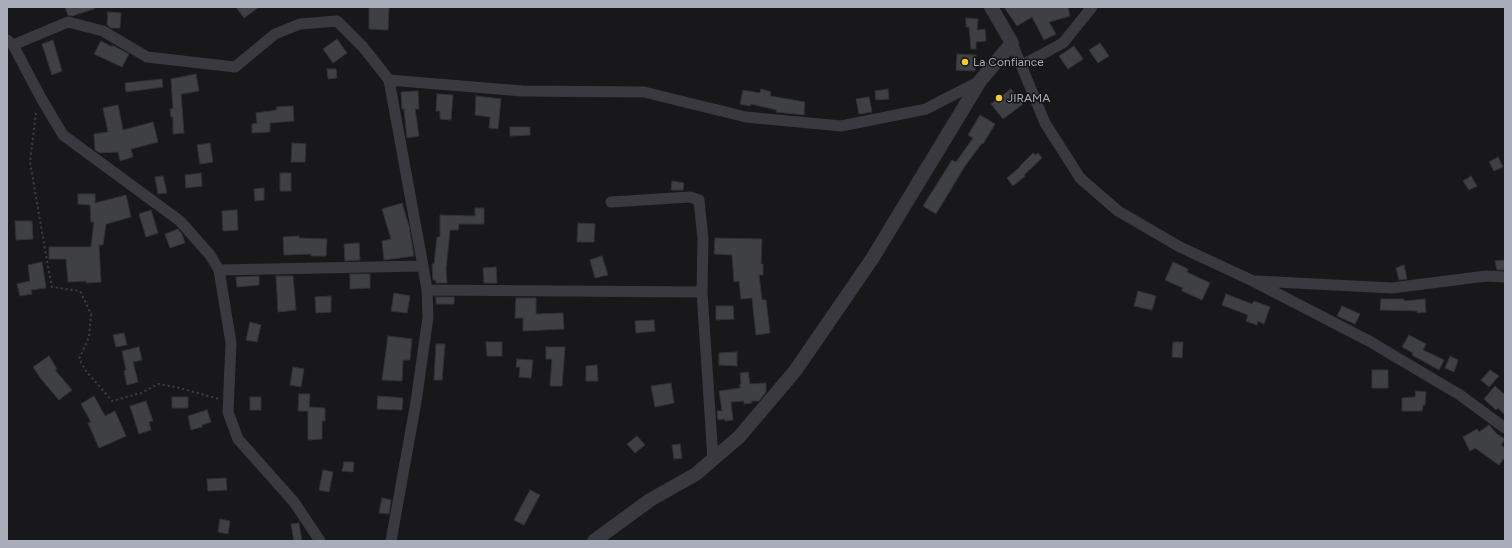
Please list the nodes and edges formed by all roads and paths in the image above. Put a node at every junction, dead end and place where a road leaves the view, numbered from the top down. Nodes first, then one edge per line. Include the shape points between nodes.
1 (991, 7) edge
2 (1092, 7) edge
3 (10, 43) edge
4 (1012, 43) junction
5 (1022, 65) junction
6 (389, 80) junction
7 (980, 81) junction
8 (36, 112) dead end
9 (611, 202) dead end
10 (424, 266) junction
11 (219, 270) junction
12 (1505, 277) edge
13 (1252, 281) junction
14 (427, 290) junction
15 (702, 292) junction
16 (228, 401) junction
17 (1505, 428) edge
18 (713, 459) junction
19 (320, 541) edge
20 (391, 541) edge
21 (594, 541) edge

1 - 4 street
2 - 5 street via 1063,43
3 - 6 street via 68,22 103,31 147,57 235,67 275,34 300,24 337,21
3 - 11 street via 63,135 180,221 210,255
4 - 5 street
4 - 7 street
5 - 13 street via 1045,123 1080,178 1124,215 1180,248
6 - 7 street via 522,91 644,92 746,117 841,126 926,109
6 - 10 street
7 - 18 street via 872,259 795,371 739,437
8 - 16 path via 30,162 52,287 80,291 90,314 89,337 79,359 86,371 112,401 141,393 158,384 176,386
9 - 15 street via 690,197 699,200 703,239
10 - 11 street
10 - 14 street
11 - 16 street via 231,343
12 - 13 street via 1486,276 1392,288
13 - 17 street via 1368,341 1460,395
14 - 15 street
14 - 20 street via 428,317 416,402
15 - 18 street
16 - 19 street via 228,412 238,439 294,502
18 - 21 street via 696,474 650,500

